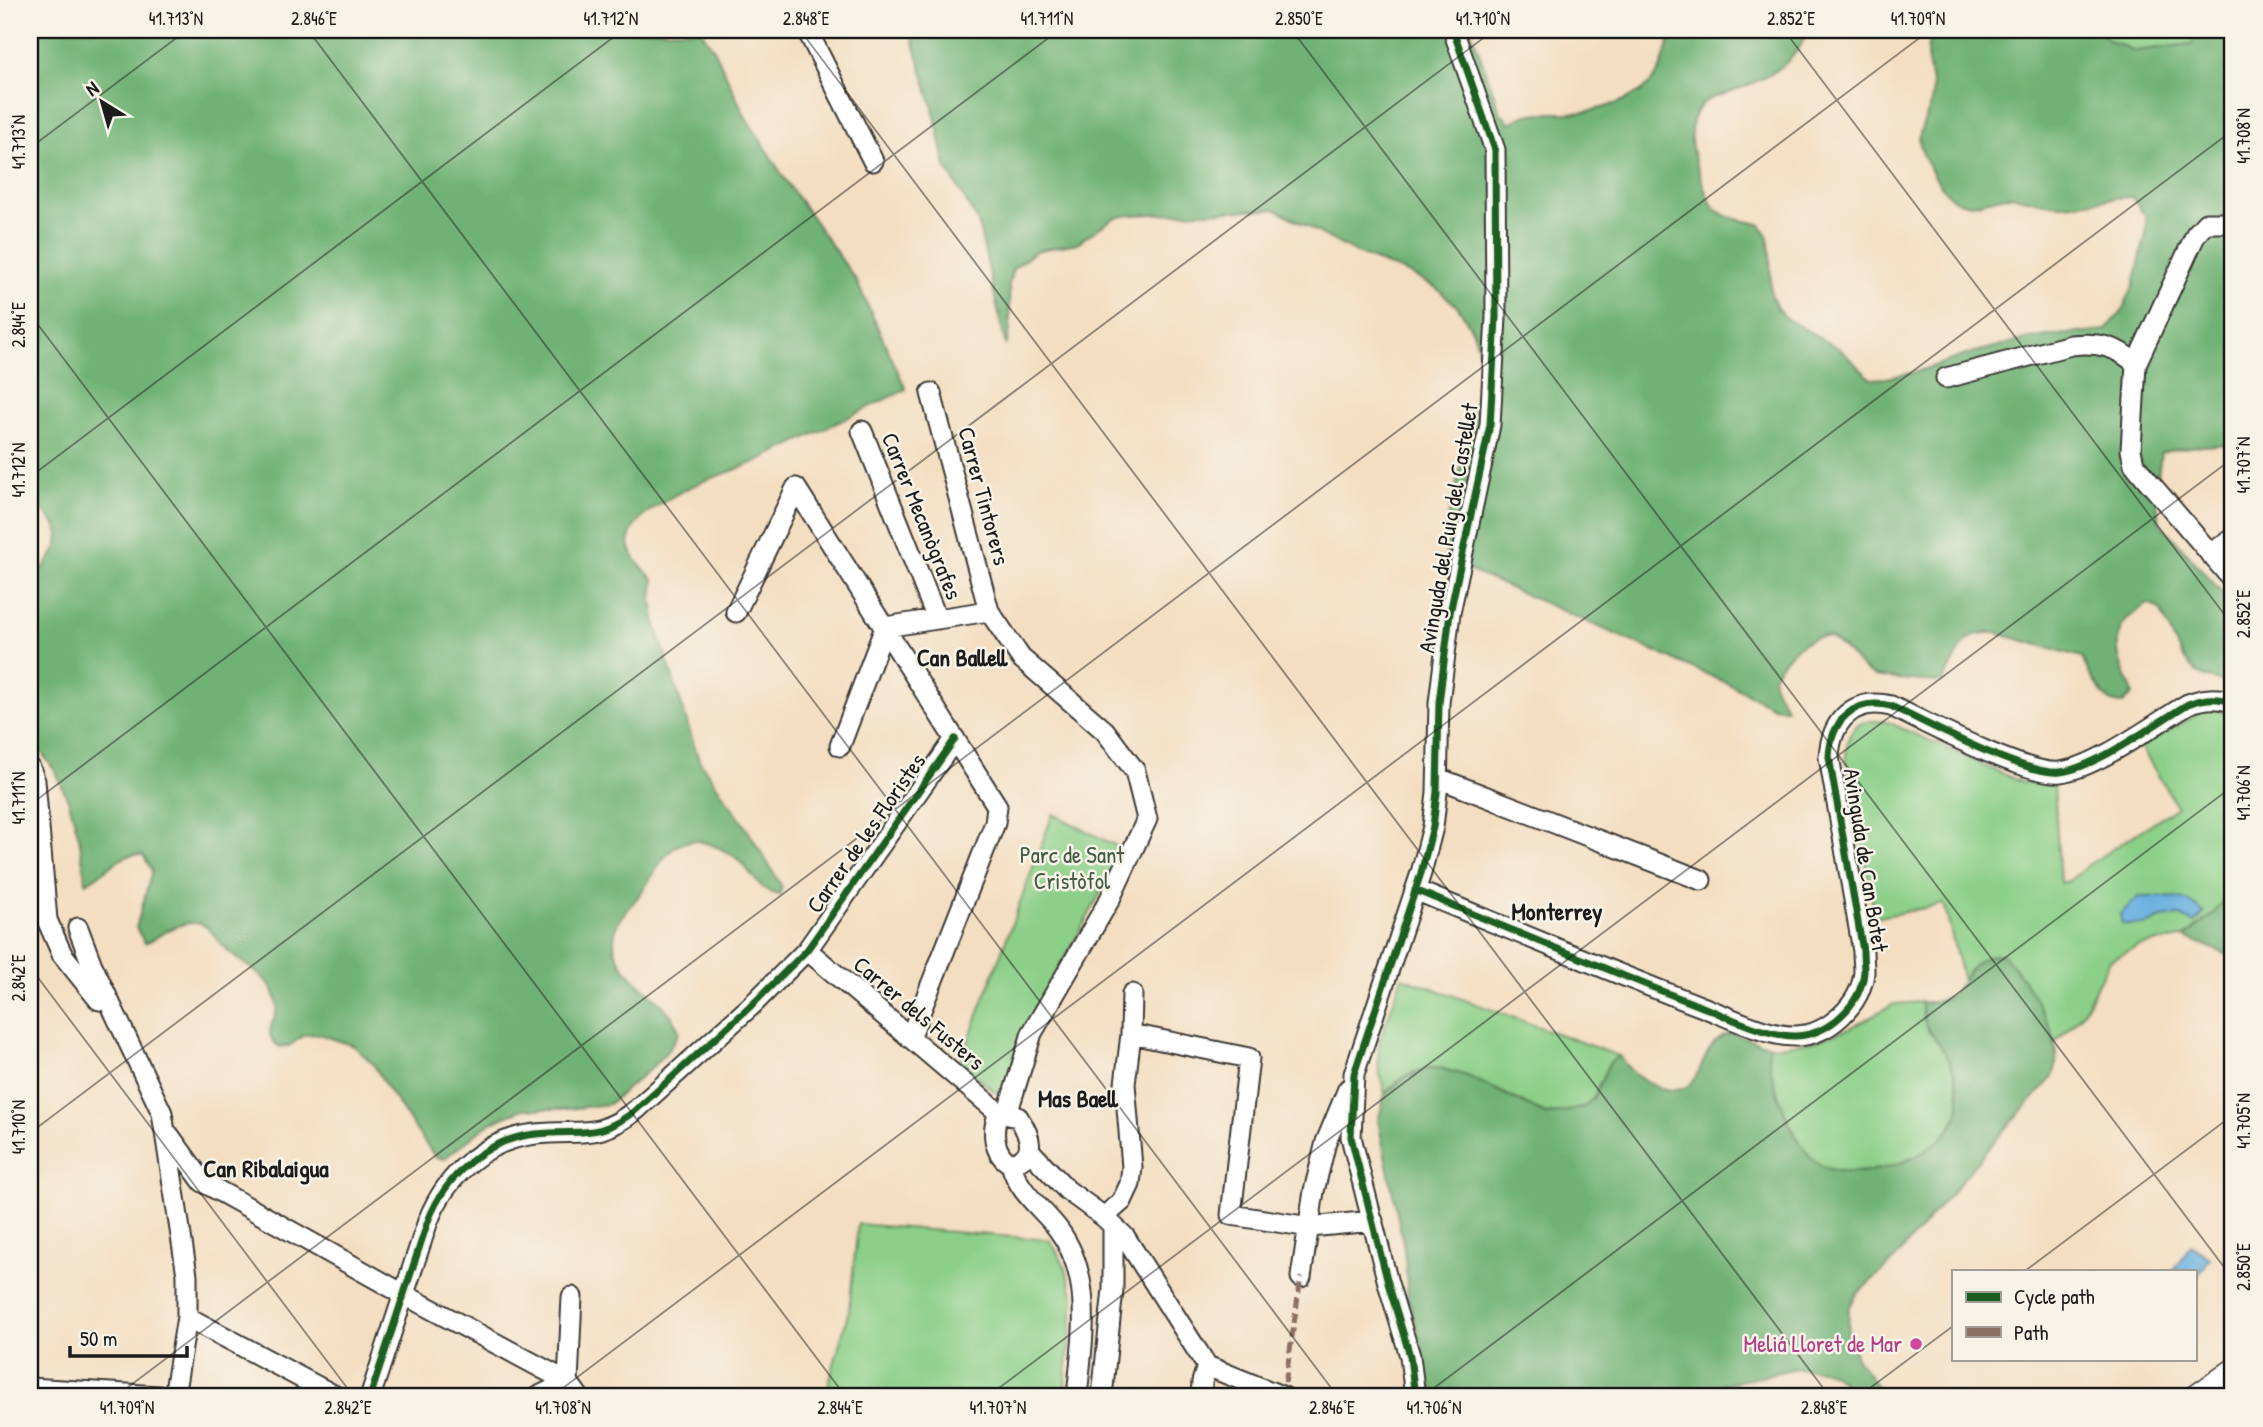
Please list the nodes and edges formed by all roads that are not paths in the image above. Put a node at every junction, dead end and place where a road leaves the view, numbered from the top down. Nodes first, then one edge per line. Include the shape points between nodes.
1 (807, 30) edge
2 (1453, 30) edge
3 (873, 161) dead end
4 (2233, 223) edge
5 (2136, 364) junction
6 (1945, 378) dead end
7 (932, 393) dead end
8 (862, 431) dead end
9 (2233, 538) edge
10 (2210, 554) junction
11 (2233, 580) edge
12 (989, 611) junction
13 (736, 612) dead end
14 (937, 619) junction
15 (885, 627) junction
16 (2233, 703) edge
17 (955, 739) junction
18 (840, 746) dead end
19 (30, 768) edge
20 (1438, 778) junction
21 (1701, 880) dead end
22 (1415, 890) junction
23 (78, 928) dead end
24 (807, 950) junction
25 (1132, 994) dead end
26 (109, 1002) junction
27 (1131, 1034) junction
28 (910, 1038) junction
29 (1354, 1074) junction
30 (1003, 1113) junction
31 (165, 1129) junction
32 (1029, 1150) junction
33 (1011, 1164) junction
34 (203, 1182) junction
35 (176, 1194) junction
36 (1373, 1221) junction
37 (1109, 1222) junction
38 (1310, 1227) junction
39 (1301, 1277) dead end
40 (405, 1295) junction
41 (572, 1297) dead end
42 (187, 1317) junction
43 (1207, 1366) junction
44 (2233, 1371) edge
45 (2233, 1385) edge
46 (30, 1388) edge
47 (573, 1390) edge
48 (174, 1397) edge
49 (337, 1397) edge
50 (370, 1397) edge
51 (537, 1397) edge
52 (1077, 1397) edge
53 (1102, 1397) edge
54 (1201, 1397) edge
55 (1284, 1397) edge
56 (1415, 1397) edge
57 (2196, 1397) edge
58 (2216, 1397) edge

1 - 3 street
2 - 20 street, Avinguda del Puig del Castellet via 1495,150 1496,317 1490,425 1450,613 1439,703
4 - 5 street via 2206,223 2196,233
5 - 6 street via 2113,348 2071,345
5 - 10 street via 2134,464
7 - 12 street, Carrer Tintorers
8 - 14 street, Carrer Mecanògrafes
9 - 10 street
10 - 11 street
12 - 14 street
12 - 30 street, Carrer Tintorers via 1021,658 1105,731 1135,771 1147,819 1110,899 1032,1033
13 - 15 street via 796,488
14 - 15 street
15 - 17 street
15 - 18 street
16 - 22 street, Avinguda de Can Botet via 2214,698 2188,704 2096,760 2059,772 2026,767 1891,706 1870,704 1849,713 1830,738 1829,757 1864,974 1842,1015 1822,1030 1796,1036 1773,1034
17 - 24 street, Carrer de les Floristes
17 - 28 street via 997,806 995,823
19 - 26 street via 47,920 62,954 99,1000
20 - 21 street
20 - 22 street, Avinguda del Puig del Castellet via 1433,827
22 - 29 street, Avinguda del Puig del Castellet
23 - 26 street
24 - 28 street, Carrer dels Fusters
24 - 40 street, Carrer de les Floristes via 619,1123 598,1131 523,1136 491,1147 470,1161 431,1211
25 - 27 street
26 - 31 street via 162,1113
27 - 37 street via 1125,1084 1132,1167 1122,1201
27 - 38 street via 1249,1058 1231,1215
28 - 30 street, Carrer dels Fusters
29 - 36 street, Avinguda del Puig del Castellet via 1351,1137
29 - 38 street via 1326,1142
30 - 32 street via 1018,1117 1027,1130
30 - 33 street via 994,1124 995,1141 1001,1158
31 - 34 street
31 - 35 street
32 - 33 street via 1021,1161
32 - 37 street via 1067,1190
33 - 52 street via 1022,1189 1060,1232 1077,1265 1083,1301
34 - 35 street
34 - 40 street
35 - 42 street via 187,1275
36 - 38 street
36 - 56 street, Avinguda del Puig del Castellet via 1410,1356
37 - 43 street via 1125,1237
37 - 53 street via 1113,1289
38 - 39 street
40 - 47 street
40 - 50 street, Carrer de les Floristes
41 - 47 street
42 - 48 street
42 - 49 street
43 - 54 street
43 - 55 street
44 - 57 main road
45 - 58 main road
46 - 48 street
47 - 51 street

